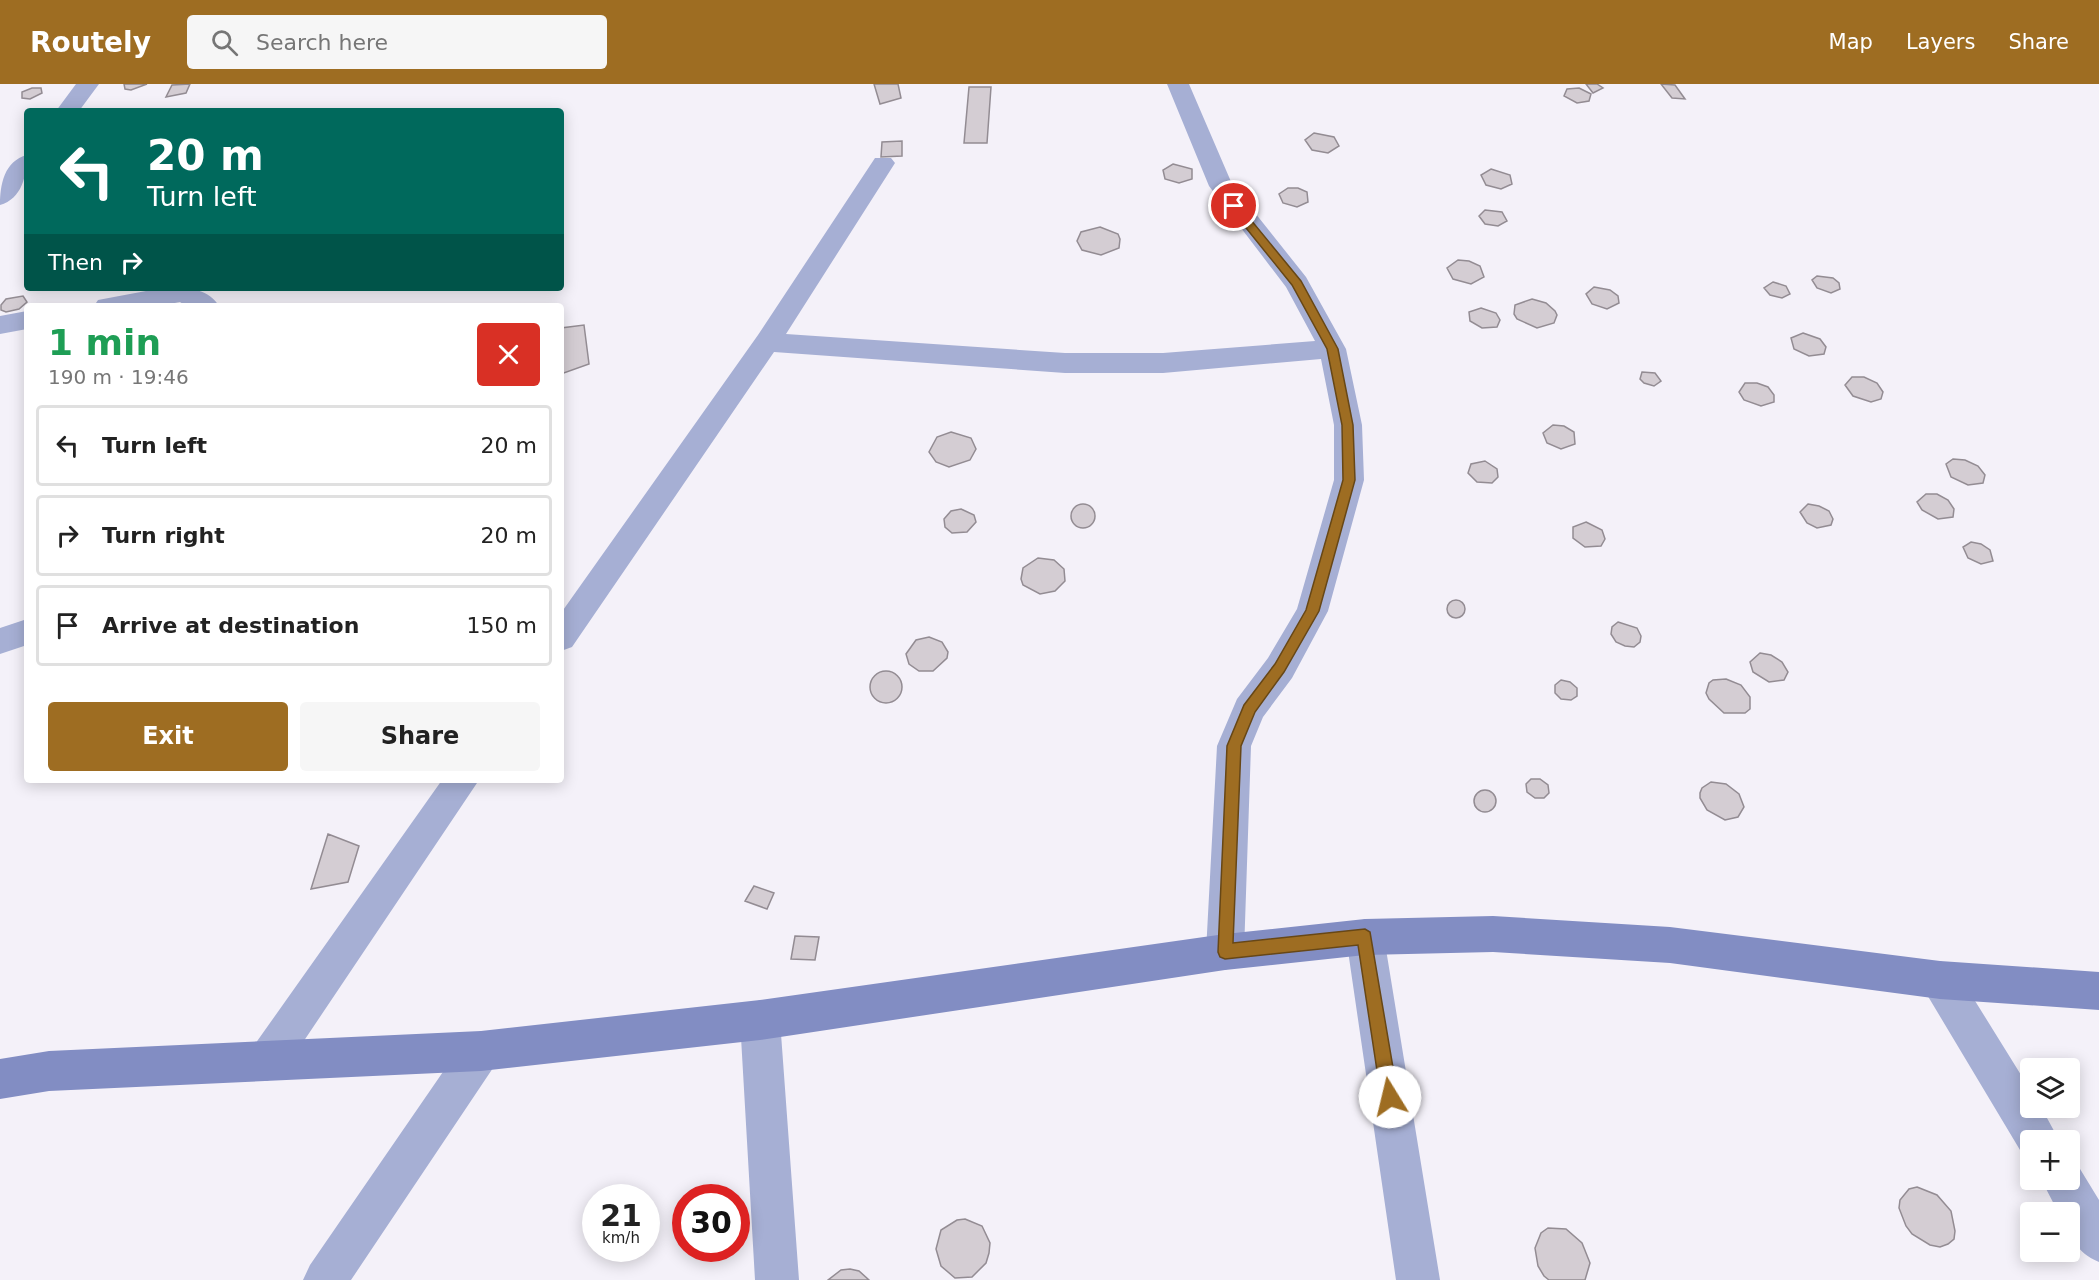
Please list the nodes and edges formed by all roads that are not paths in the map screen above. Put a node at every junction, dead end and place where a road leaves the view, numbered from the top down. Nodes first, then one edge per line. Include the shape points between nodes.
1 (88, 84) edge
2 (1178, 84) edge
3 (69, 108) edge
4 (883, 163) dead end
5 (24, 166) edge
6 (0, 197) edge
7 (125, 303) edge
8 (201, 303) edge
9 (24, 321) edge
10 (0, 325) edge
11 (767, 342) junction
12 (1333, 349) junction
13 (24, 633) edge
14 (564, 634) edge
15 (0, 641) edge
16 (460, 783) edge
17 (1365, 937) junction
18 (1225, 952) junction
19 (1940, 980) junction
20 (2099, 991) edge
21 (760, 1020) junction
22 (481, 1051) junction
23 (267, 1061) junction
24 (0, 1079) edge
25 (2032, 1130) edge
26 (2069, 1190) edge
27 (2099, 1240) edge
28 (325, 1280) edge
29 (777, 1280) edge
30 (1418, 1280) edge

1 - 3 street
2 - 12 street via 1221,186 1297,284
4 - 11 street
5 - 6 street
7 - 8 street via 183,293
9 - 10 street
11 - 12 street via 1065,363 1162,363
11 - 14 street
12 - 18 street via 1348,425 1349,480 1312,611 1280,668 1249,709 1234,746
13 - 15 street
16 - 23 street
17 - 18 main road
17 - 19 main road via 1493,934 1670,945
17 - 30 street
18 - 21 main road
19 - 20 main road
19 - 25 street
21 - 22 main road
21 - 29 street
22 - 23 main road
22 - 28 street
23 - 24 main road via 49,1071
26 - 27 street

